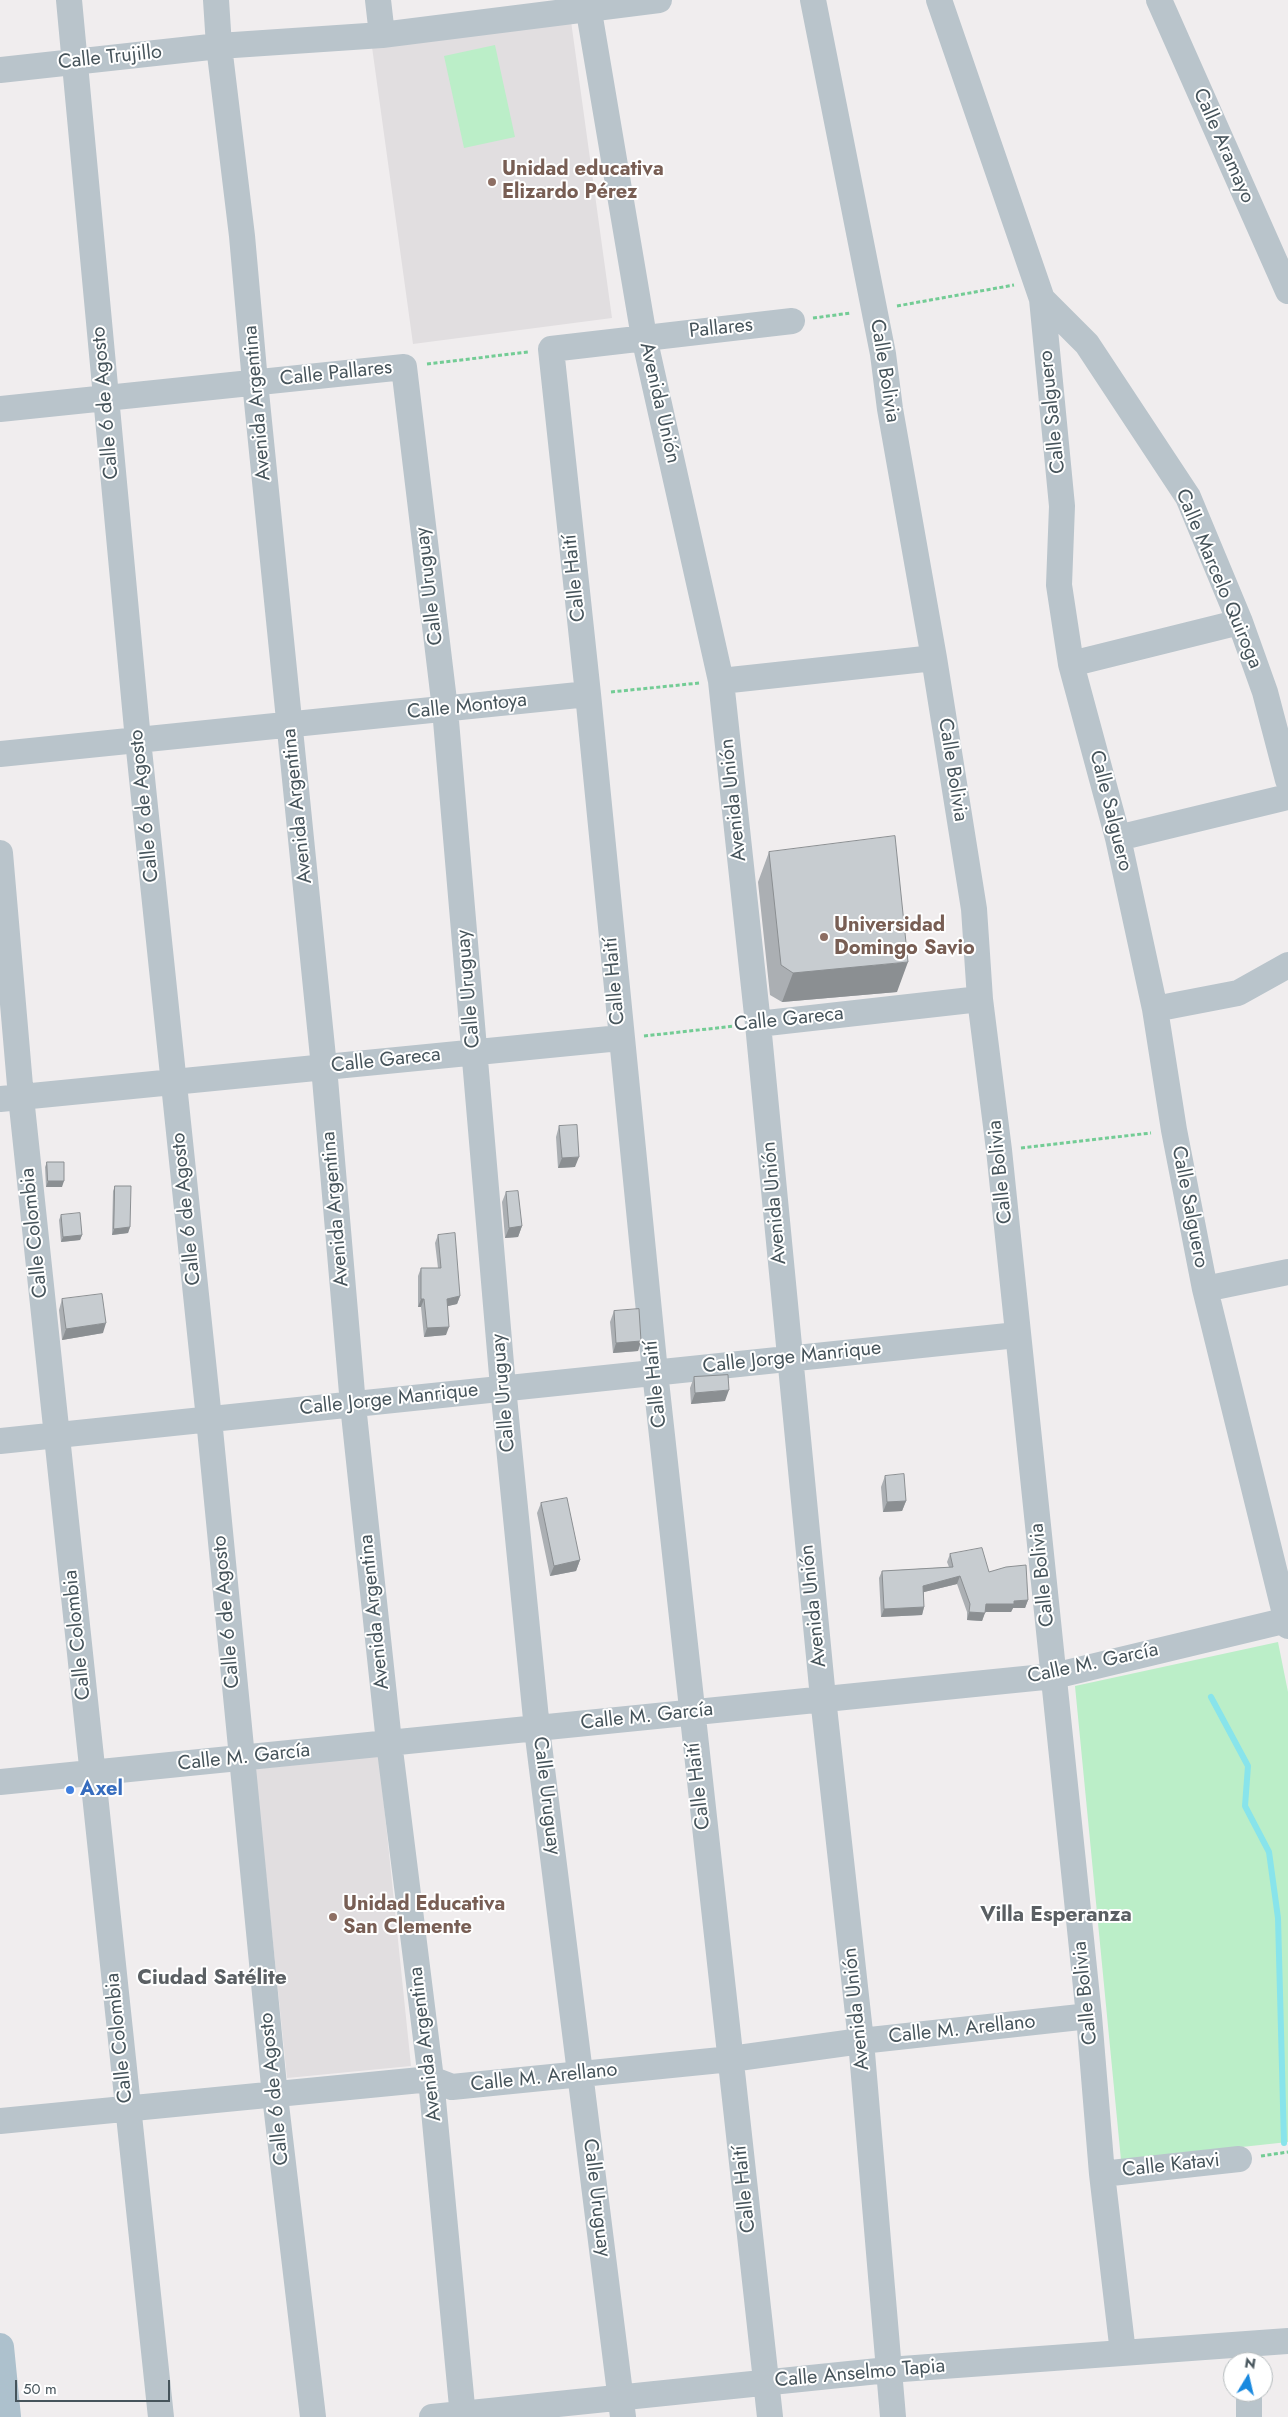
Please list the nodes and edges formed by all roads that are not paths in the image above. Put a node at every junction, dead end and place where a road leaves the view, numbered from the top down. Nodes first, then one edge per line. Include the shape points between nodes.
1 (69, 0) edge
2 (216, 0) edge
3 (378, 0) edge
4 (659, 0) edge
5 (813, 0) edge
6 (939, 0) edge
7 (1159, 0) edge
8 (588, 5) edge
9 (382, 35) junction
10 (219, 46) junction
11 (75, 62) junction
12 (0, 70) edge
13 (1039, 290) junction
14 (1288, 291) edge
15 (792, 321) road end
16 (644, 337) junction
17 (551, 349) joint
18 (404, 367) joint
19 (255, 382) junction
20 (105, 398) junction
21 (0, 409) edge
22 (1240, 622) junction
23 (934, 658) junction
24 (1071, 664) junction
25 (721, 681) junction
26 (588, 694) junction
27 (445, 709) junction
28 (290, 725) junction
29 (138, 740) junction
30 (0, 754) edge
31 (1288, 780) edge
32 (1288, 797) edge
33 (1118, 838) junction
34 (0, 853) edge
35 (1288, 965) edge
36 (980, 999) junction
37 (1155, 1009) junction
38 (758, 1024) junction
39 (620, 1038) junction
40 (475, 1052) junction
41 (324, 1067) junction
42 (173, 1082) junction
43 (11, 1098) edge
44 (1288, 1272) edge
45 (1205, 1289) junction
46 (1017, 1335) junction
47 (789, 1358) junction
48 (655, 1372) junction
49 (503, 1387) junction
50 (353, 1405) junction
51 (209, 1419) junction
52 (56, 1435) junction
53 (0, 1441) edge
54 (1288, 1622) edge
55 (1054, 1676) junction
56 (823, 1698) junction
57 (691, 1711) junction
58 (537, 1729) junction
59 (389, 1742) junction
60 (242, 1759) junction
61 (93, 1773) junction
62 (0, 1782) edge
63 (1089, 2016) junction
64 (861, 2041) junction
65 (731, 2059) junction
66 (581, 2074) junction
67 (431, 2079) junction
68 (275, 2096) junction
69 (127, 2108) junction
70 (0, 2121) edge
71 (1239, 2159) dead end
72 (1102, 2174) junction
73 (1288, 2341) edge
74 (0, 2347) edge
75 (1255, 2352) edge
76 (1123, 2353) junction
77 (1223, 2354) edge
78 (888, 2370) junction
79 (766, 2382) junction
80 (1249, 2402) edge
81 (622, 2407) edge
82 (462, 2415) edge
83 (7, 2417) edge
84 (161, 2417) edge
85 (313, 2417) edge
86 (432, 2417) edge
87 (770, 2417) edge
88 (892, 2417) edge
89 (1249, 2417) edge

1 - 11 street, Calle 6 de Agosto
2 - 10 street, Avenida Argentina
3 - 9 street
4 - 8 street, Calle Trujillo
5 - 23 street, Calle Bolivia via 874,310
6 - 13 street, Calle Salguero
7 - 14 street, Calle Aramayo
8 - 9 street, Calle Trujillo
8 - 16 street, Avenida Unión
9 - 10 street, Calle Trujillo
10 - 11 street, Calle Trujillo
10 - 19 street, Avenida Argentina via 242,236
11 - 12 street, Calle Trujillo
11 - 20 street, Calle 6 de Agosto
13 - 22 street, Calle Marcelo Quiroga via 1087,344 1188,497
13 - 24 street, Calle Salguero via 1062,506 1059,585
15 - 16 street, Pallares
16 - 17 street, Pallares
16 - 25 street, Avenida Unión
17 - 26 street, Calle Haití
18 - 19 street, Calle Pallares
18 - 27 street, Calle Uruguay
19 - 20 street, Calle Pallares
19 - 28 street, Avenida Argentina
20 - 21 street, Calle Pallares
20 - 29 street, Calle 6 de Agosto
22 - 24 street
22 - 31 street, Calle Marcelo Quiroga via 1265,692
23 - 25 street
23 - 36 street, Calle Bolivia via 974,909
24 - 33 street, Calle Salguero
25 - 38 street, Avenida Unión
26 - 27 street, Calle Montoya
26 - 39 street, Calle Haití
27 - 28 street, Calle Montoya
27 - 40 street, Calle Uruguay
28 - 29 street, Calle Montoya
28 - 41 street, Avenida Argentina
29 - 30 street, Calle Montoya
29 - 42 street, Calle 6 de Agosto
32 - 33 street
33 - 37 street, Calle Salguero
34 - 43 street, Calle Colombia
35 - 37 street via 1238,993
36 - 38 street, Calle Gareca
36 - 46 street, Calle Bolivia via 1000,1150
37 - 45 street, Calle Salguero via 1174,1130
38 - 47 street, Avenida Unión
39 - 40 street, Calle Gareca
39 - 48 street, Calle Haití
40 - 41 street, Calle Gareca
40 - 49 street, Calle Uruguay
41 - 42 street, Calle Gareca
41 - 50 street, Avenida Argentina
42 - 43 street, Calle Gareca
42 - 51 street, Calle 6 de Agosto
43 - 52 street, Calle Colombia
44 - 45 street
45 - 54 street, Calle Salguero
46 - 47 street, Calle Jorge Manrique
46 - 55 street, Calle Bolivia
47 - 48 street, Calle Jorge Manrique
47 - 56 street, Avenida Unión
48 - 49 street, Calle Jorge Manrique
48 - 57 street, Calle Haití
49 - 50 street, Calle Jorge Manrique
49 - 58 street, Calle Uruguay
50 - 51 street, Calle Jorge Manrique
50 - 59 street, Avenida Argentina
51 - 52 street, Calle Jorge Manrique
51 - 60 street, Calle 6 de Agosto
52 - 53 street, Calle Jorge Manrique
52 - 61 street, Calle Colombia
54 - 55 street, Calle M. García
55 - 56 street, Calle M. García
55 - 63 street, Calle Bolivia
56 - 57 street, Calle M. García
56 - 64 street, Avenida Unión
57 - 58 street, Calle M. García
57 - 65 street, Calle Haití
58 - 59 street, Calle M. García
58 - 66 street, Calle Uruguay
59 - 60 street, Calle M. García
59 - 67 street, Avenida Argentina
60 - 61 street, Calle M. García
60 - 68 street, Calle 6 de Agosto
61 - 62 street, Calle M. García
61 - 69 street, Calle Colombia
63 - 64 street, Calle M. Arellano
63 - 72 street, Calle Bolivia
64 - 65 street, Calle M. Arellano
64 - 78 street, Avenida Unión
65 - 66 street, Calle M. Arellano
65 - 79 street, Calle Haití
66 - 67 street, Calle M. Arellano via 452,2087
66 - 81 street, Calle Uruguay
67 - 68 street, Calle M. Arellano
67 - 82 street, Avenida Argentina
68 - 69 street, Calle M. Arellano
68 - 85 street, Calle 6 de Agosto
69 - 70 street, Calle M. Arellano
69 - 84 street, Calle Colombia
71 - 72 street, Calle Katavi
72 - 76 street, Calle Bolivia
73 - 75 street, Calle Anselmo Tapia
74 - 83 main road
76 - 77 street, Calle Anselmo Tapia
76 - 78 street, Calle Anselmo Tapia
78 - 79 street, Calle Anselmo Tapia
78 - 88 street, Avenida Unión
79 - 81 street, Calle Anselmo Tapia
79 - 87 street, Calle Haití
80 - 89 street
81 - 82 street, Calle Anselmo Tapia
82 - 86 street, Calle Anselmo Tapia

